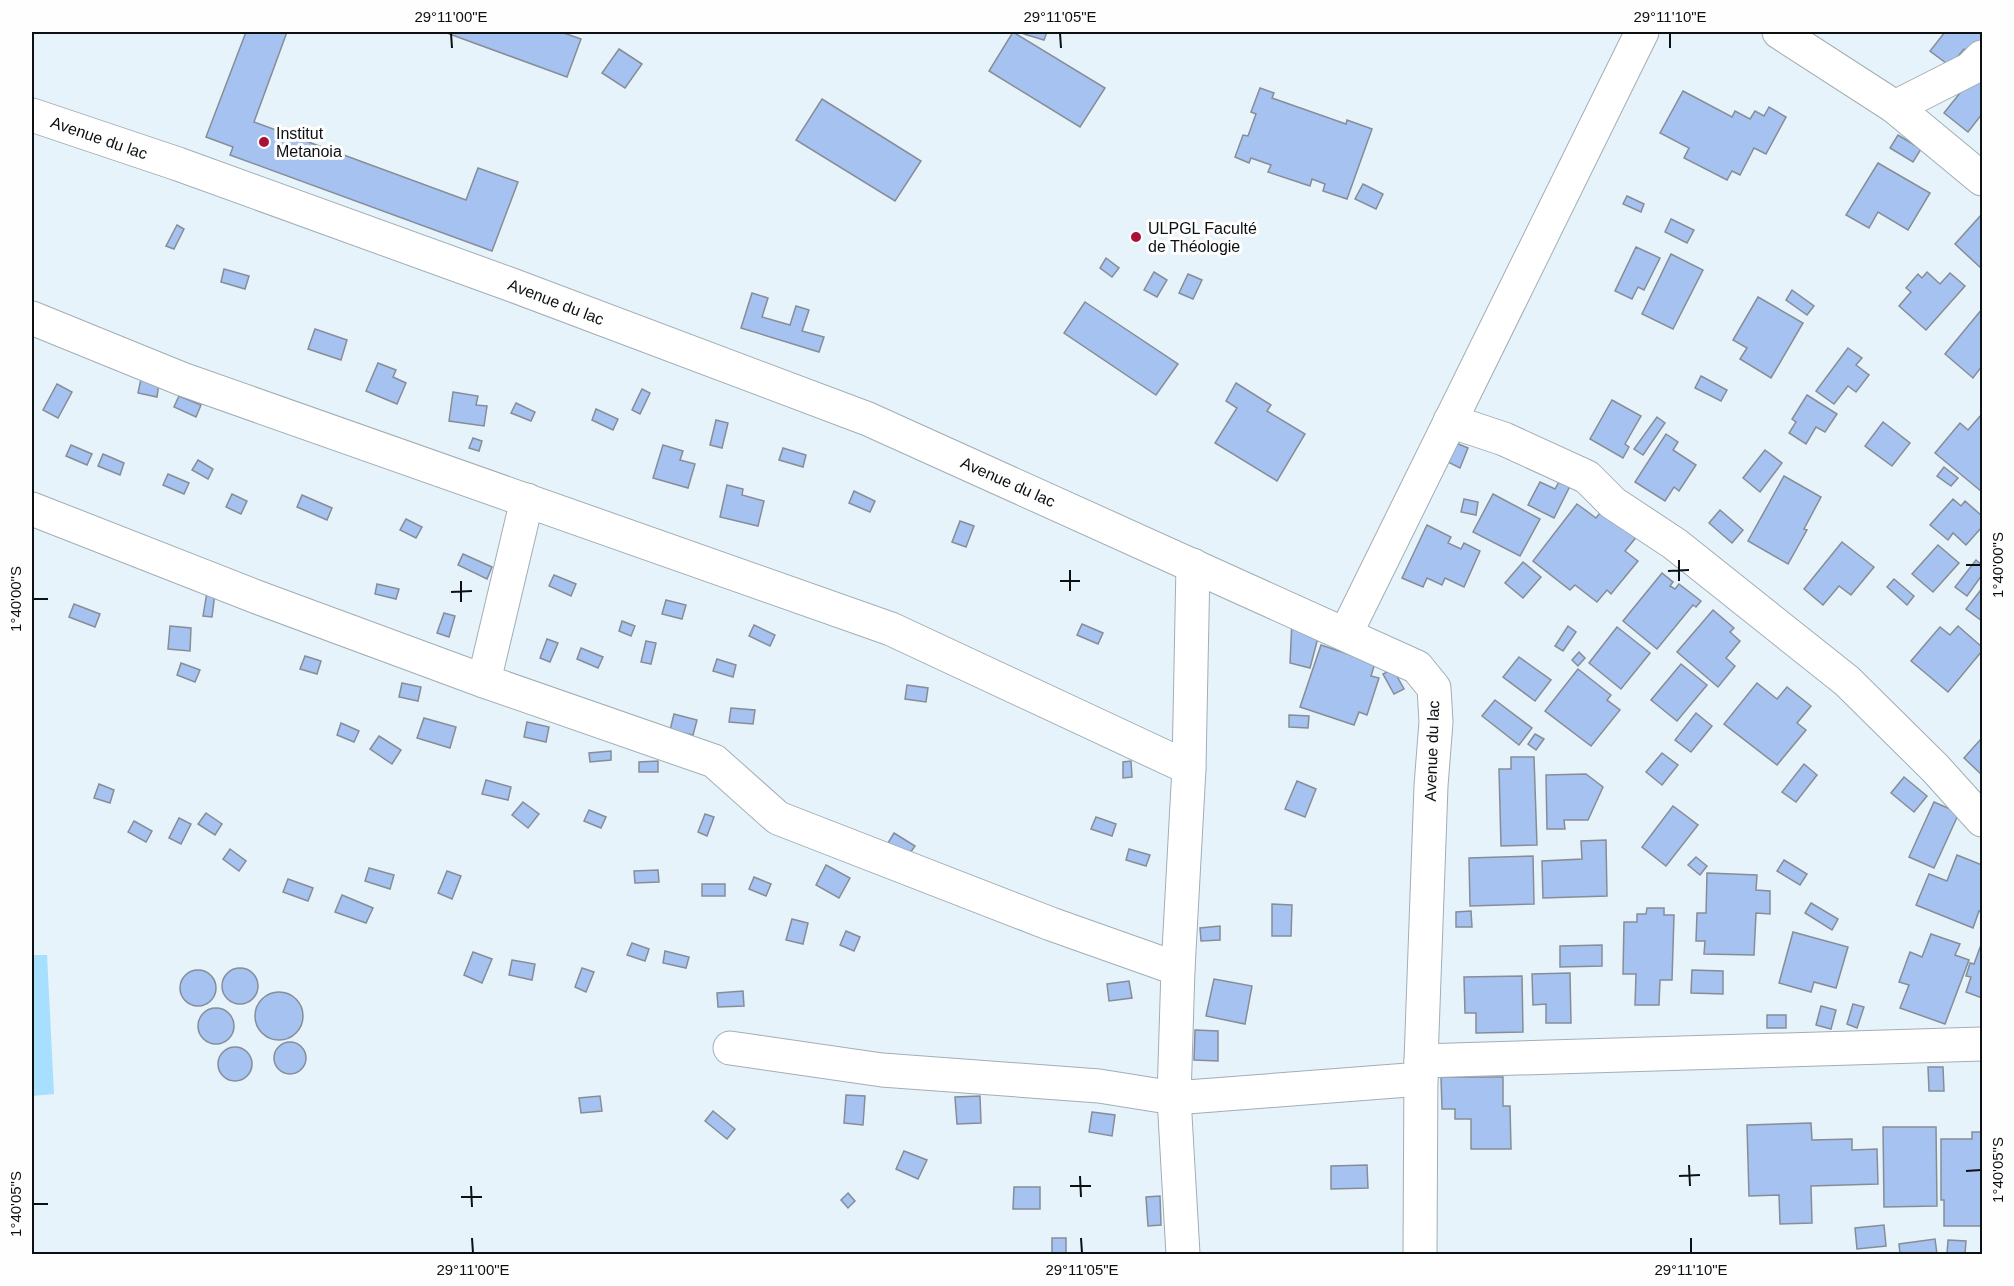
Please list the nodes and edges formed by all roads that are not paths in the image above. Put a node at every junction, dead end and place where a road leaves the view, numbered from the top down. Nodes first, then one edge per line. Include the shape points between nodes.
1 (1642, 32) edge
2 (1779, 32) edge
3 (1983, 57) edge
4 (1894, 107) junction
5 (32, 115) edge
6 (1983, 179) edge
7 (32, 318) edge
8 (1450, 421) junction
9 (527, 500) junction
10 (32, 509) edge
11 (1193, 565) junction
12 (1346, 633) junction
13 (484, 681) junction
14 (1189, 768) junction
15 (1983, 820) edge
16 (1178, 969) junction
17 (1983, 1044) edge
18 (730, 1048) dead end
19 (1421, 1070) junction
20 (1174, 1098) junction
21 (1183, 1254) edge
22 (1420, 1254) edge

1 - 8 street
2 - 4 street
3 - 4 street via 1970,69
4 - 6 street
5 - 11 street, Avenue du lac via 512,285 868,419
7 - 9 street via 182,379
8 - 12 street
8 - 15 street via 1504,439 1587,477 1613,503 1675,544 1847,681
9 - 13 street
9 - 14 street via 891,629
10 - 13 street
11 - 12 street, Avenue du lac
11 - 14 street
12 - 19 street, Avenue du lac via 1417,667 1434,688 1436,722
13 - 16 street via 714,761 778,818
14 - 16 street
16 - 20 street
17 - 19 street
18 - 20 street via 882,1070 1099,1086
19 - 20 street
19 - 22 street, Avenue du lac
20 - 21 street

